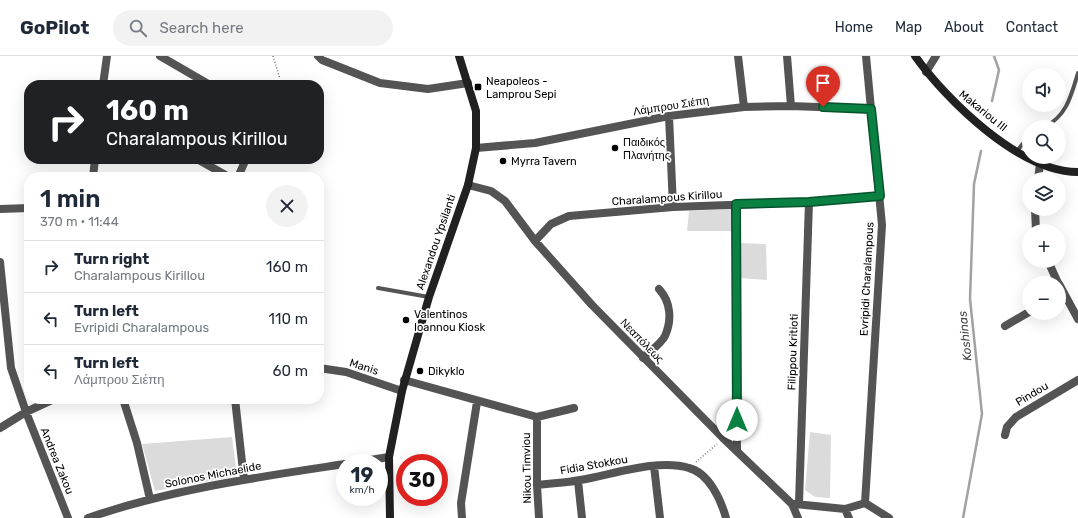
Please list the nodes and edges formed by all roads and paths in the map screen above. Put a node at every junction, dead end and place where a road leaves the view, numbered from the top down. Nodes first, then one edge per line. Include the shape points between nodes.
1 (107, 56) edge
2 (160, 56) edge
3 (273, 56) edge
4 (318, 56) edge
5 (459, 56) edge
6 (738, 56) edge
7 (787, 56) edge
8 (866, 56) edge
9 (915, 56) edge
10 (936, 56) edge
11 (926, 72) junction
12 (1078, 73) edge
13 (280, 79) dead end
14 (104, 80) edge
15 (201, 80) edge
16 (468, 83) junction
17 (791, 106) junction
18 (744, 107) junction
19 (871, 109) junction
20 (669, 116) junction
21 (1055, 120) edge
22 (1022, 144) edge
23 (476, 148) junction
24 (1016, 151) junction
25 (1022, 154) edge
26 (206, 164) edge
27 (1040, 164) joint
28 (220, 172) edge
29 (1039, 172) edge
30 (1078, 172) edge
31 (468, 185) junction
32 (880, 196) junction
33 (809, 202) junction
34 (736, 204) junction
35 (673, 207) junction
36 (24, 208) edge
37 (0, 210) edge
38 (536, 241) junction
39 (0, 262) edge
40 (378, 288) dead end
41 (659, 289) dead end
42 (429, 297) junction
43 (1066, 301) edge
44 (1022, 316) edge
45 (1078, 318) edge
46 (1005, 326) dead end
47 (643, 358) junction
48 (324, 369) edge
49 (404, 380) junction
50 (1078, 380) edge
51 (402, 391) junction
52 (477, 402) junction
53 (43, 404) edge
54 (125, 404) edge
55 (236, 404) edge
56 (574, 408) dead end
57 (26, 412) junction
58 (537, 417) junction
59 (0, 428) edge
60 (1005, 435) dead end
61 (723, 438) junction
62 (737, 451) junction
63 (389, 457) joint
64 (336, 465) edge
65 (654, 466) junction
66 (690, 468) junction
67 (244, 480) junction
68 (578, 481) junction
69 (537, 485) junction
70 (150, 499) junction
71 (865, 503) junction
72 (796, 504) junction
73 (845, 508) junction
74 (68, 518) edge
75 (88, 518) edge
76 (390, 518) edge
77 (462, 518) edge
78 (539, 518) edge
79 (582, 518) edge
80 (660, 518) edge
81 (726, 518) edge
82 (798, 518) edge
83 (849, 518) edge
84 (889, 518) edge

1 - 14 street
2 - 15 street
3 - 13 path
4 - 16 street via 322,60 380,83 428,89
5 - 16 main road, Alexandou Ypsilanti
6 - 18 street
7 - 17 street
8 - 19 street, Evripidi Charalampous
9 - 11 main road, Makariou III
10 - 11 street
11 - 24 main road, Makariou III via 963,111
12 - 21 lane via 1067,106
16 - 23 main road, Alexandou Ypsilanti via 476,111
17 - 18 street, Λάμπρου Σιέπη
17 - 19 street, Λάμπρου Σιέπη
18 - 20 street, Λάμπρου Σιέπη
19 - 32 street, Evripidi Charalampous
20 - 23 street, Λάμπρου Σιέπη via 535,142
20 - 35 street
22 - 24 lane
23 - 31 main road, Alexandou Ypsilanti
24 - 25 main road, Makariou III
26 - 28 street
27 - 29 street
27 - 30 main road, Makariou III
31 - 38 street, Νεαπόλεως via 491,191 505,202
31 - 42 main road, Alexandou Ypsilanti
32 - 33 street, Charalampous Kirillou
32 - 71 street, Evripidi Charalampous via 882,225
33 - 34 street, Charalampous Kirillou
33 - 72 street, Filippou Kritioti
34 - 35 street, Charalampous Kirillou
34 - 62 street
35 - 38 street, Charalampous Kirillou via 569,216 551,224
36 - 37 street
38 - 47 street, Νεαπόλεως
39 - 57 street, Andrea Zakou via 11,368
40 - 42 lane
41 - 47 street via 666,297 670,315 664,337
42 - 49 main road, Alexandou Ypsilanti
43 - 45 street
44 - 46 street
47 - 61 street, Νεαπόλεως
48 - 51 street, Manis via 346,372
49 - 51 main road, Alexandou Ypsilanti
49 - 52 street
50 - 60 street, Pindou via 1016,417 1007,427
51 - 63 main road, Alexandou Ypsilanti
52 - 58 street
52 - 77 street via 460,503
53 - 57 street
54 - 70 street
55 - 67 street
56 - 58 street
57 - 59 street
57 - 74 street, Andrea Zakou
58 - 69 street, Nikou Timviou
61 - 62 street, Νεαπόλεως
61 - 66 path
62 - 72 street, Νεαπόλεως
63 - 76 main road, Alexandou Ypsilanti
64 - 67 street, Solonos Michaelide
65 - 66 street, Fidia Stokkou
65 - 68 street, Fidia Stokkou
65 - 80 street
66 - 81 street via 704,478 713,490 720,500
67 - 70 street, Solonos Michaelide
68 - 69 street, Fidia Stokkou
68 - 79 street
69 - 78 street, Nikou Timviou
70 - 75 street, Solonos Michaelide
71 - 73 street
71 - 84 street
72 - 73 street
72 - 82 street, Νεαπόλεως
73 - 83 street

